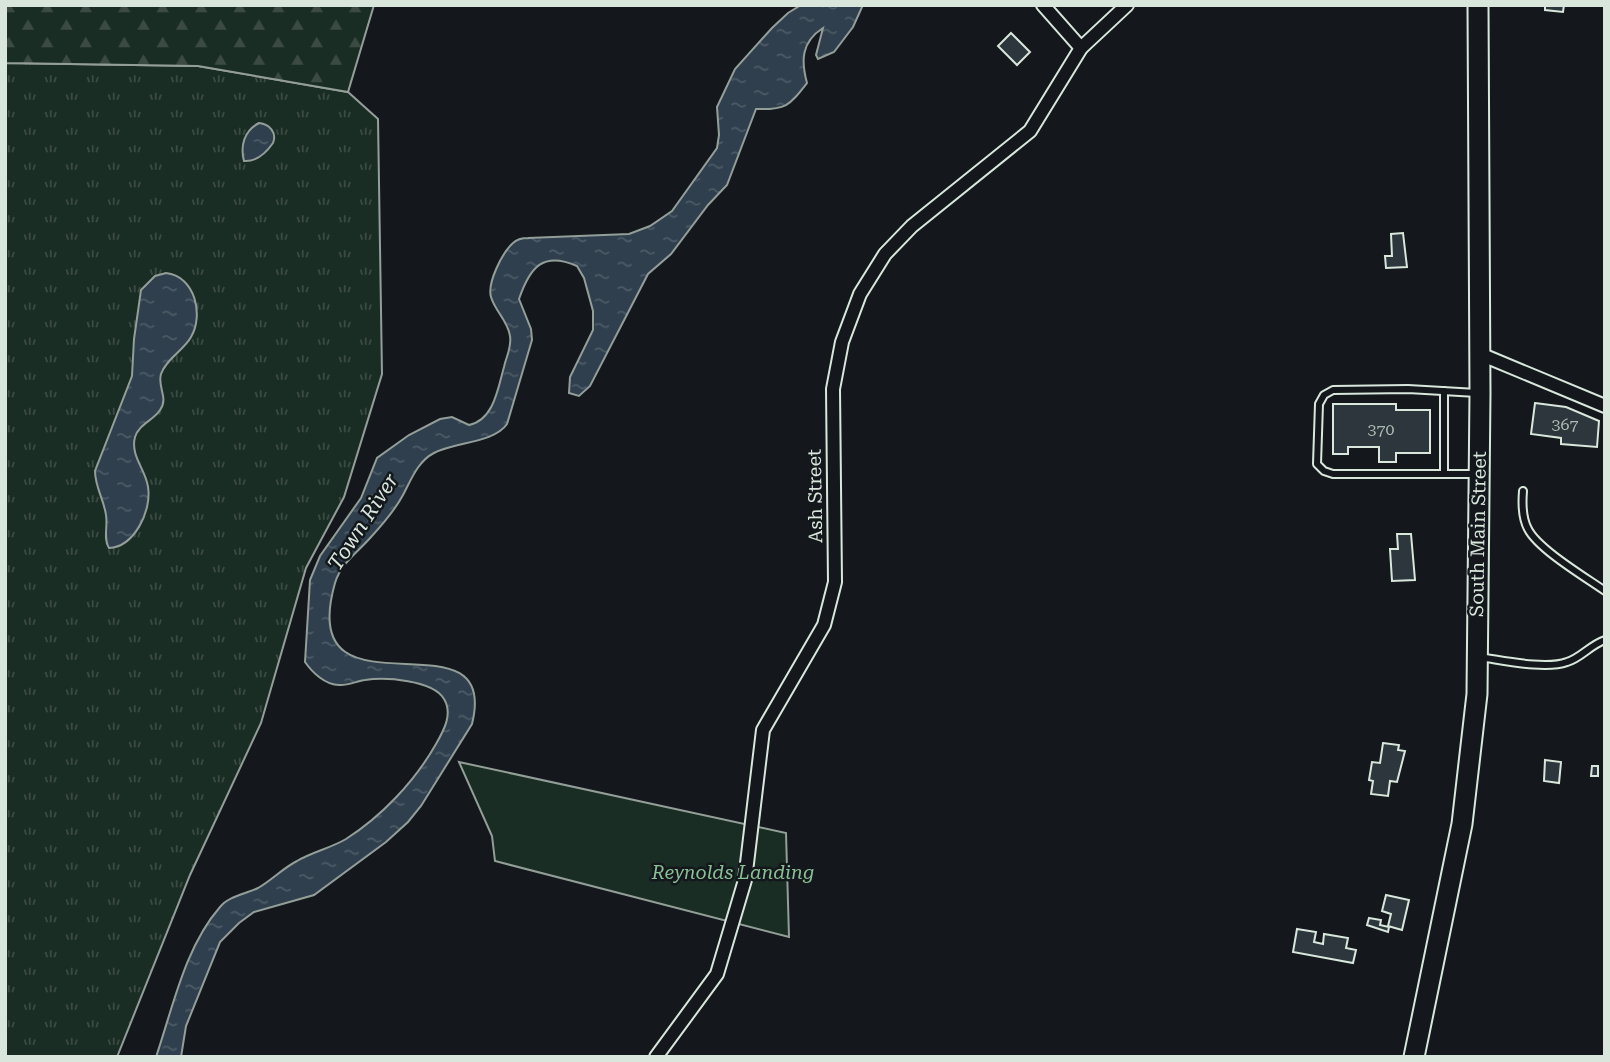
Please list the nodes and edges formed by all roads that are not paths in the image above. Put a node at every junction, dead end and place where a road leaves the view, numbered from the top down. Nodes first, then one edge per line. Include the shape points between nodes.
1 (1043, 5) edge
2 (1127, 5) edge
3 (1478, 5) edge
4 (1081, 48) junction
5 (1480, 354) junction
6 (1444, 391) junction
7 (1480, 393) junction
8 (1605, 406) edge
9 (1444, 474) junction
10 (1479, 474) junction
11 (1524, 491) dead end
12 (1605, 591) edge
13 (1605, 640) edge
14 (1477, 657) junction
15 (656, 1057) edge
16 (1414, 1057) edge

1 - 4 street
2 - 4 street, Ash Street
3 - 5 main road, South Main Street
4 - 15 street, Ash Street via 1030,131 912,226 885,254 860,294 842,342 833,389 835,582 830,604 824,625 763,730 745,880 717,974
5 - 7 main road, South Main Street
5 - 8 street
6 - 7 lane
6 - 9 lane
6 - 9 lane via 1333,390 1324,395 1319,404 1317,464 1333,474
7 - 10 main road, South Main Street
9 - 10 lane
10 - 14 main road, South Main Street
11 - 12 lane via 1528,529 1547,550
13 - 14 lane via 1567,662 1544,665
14 - 16 main road, South Main Street via 1462,824

